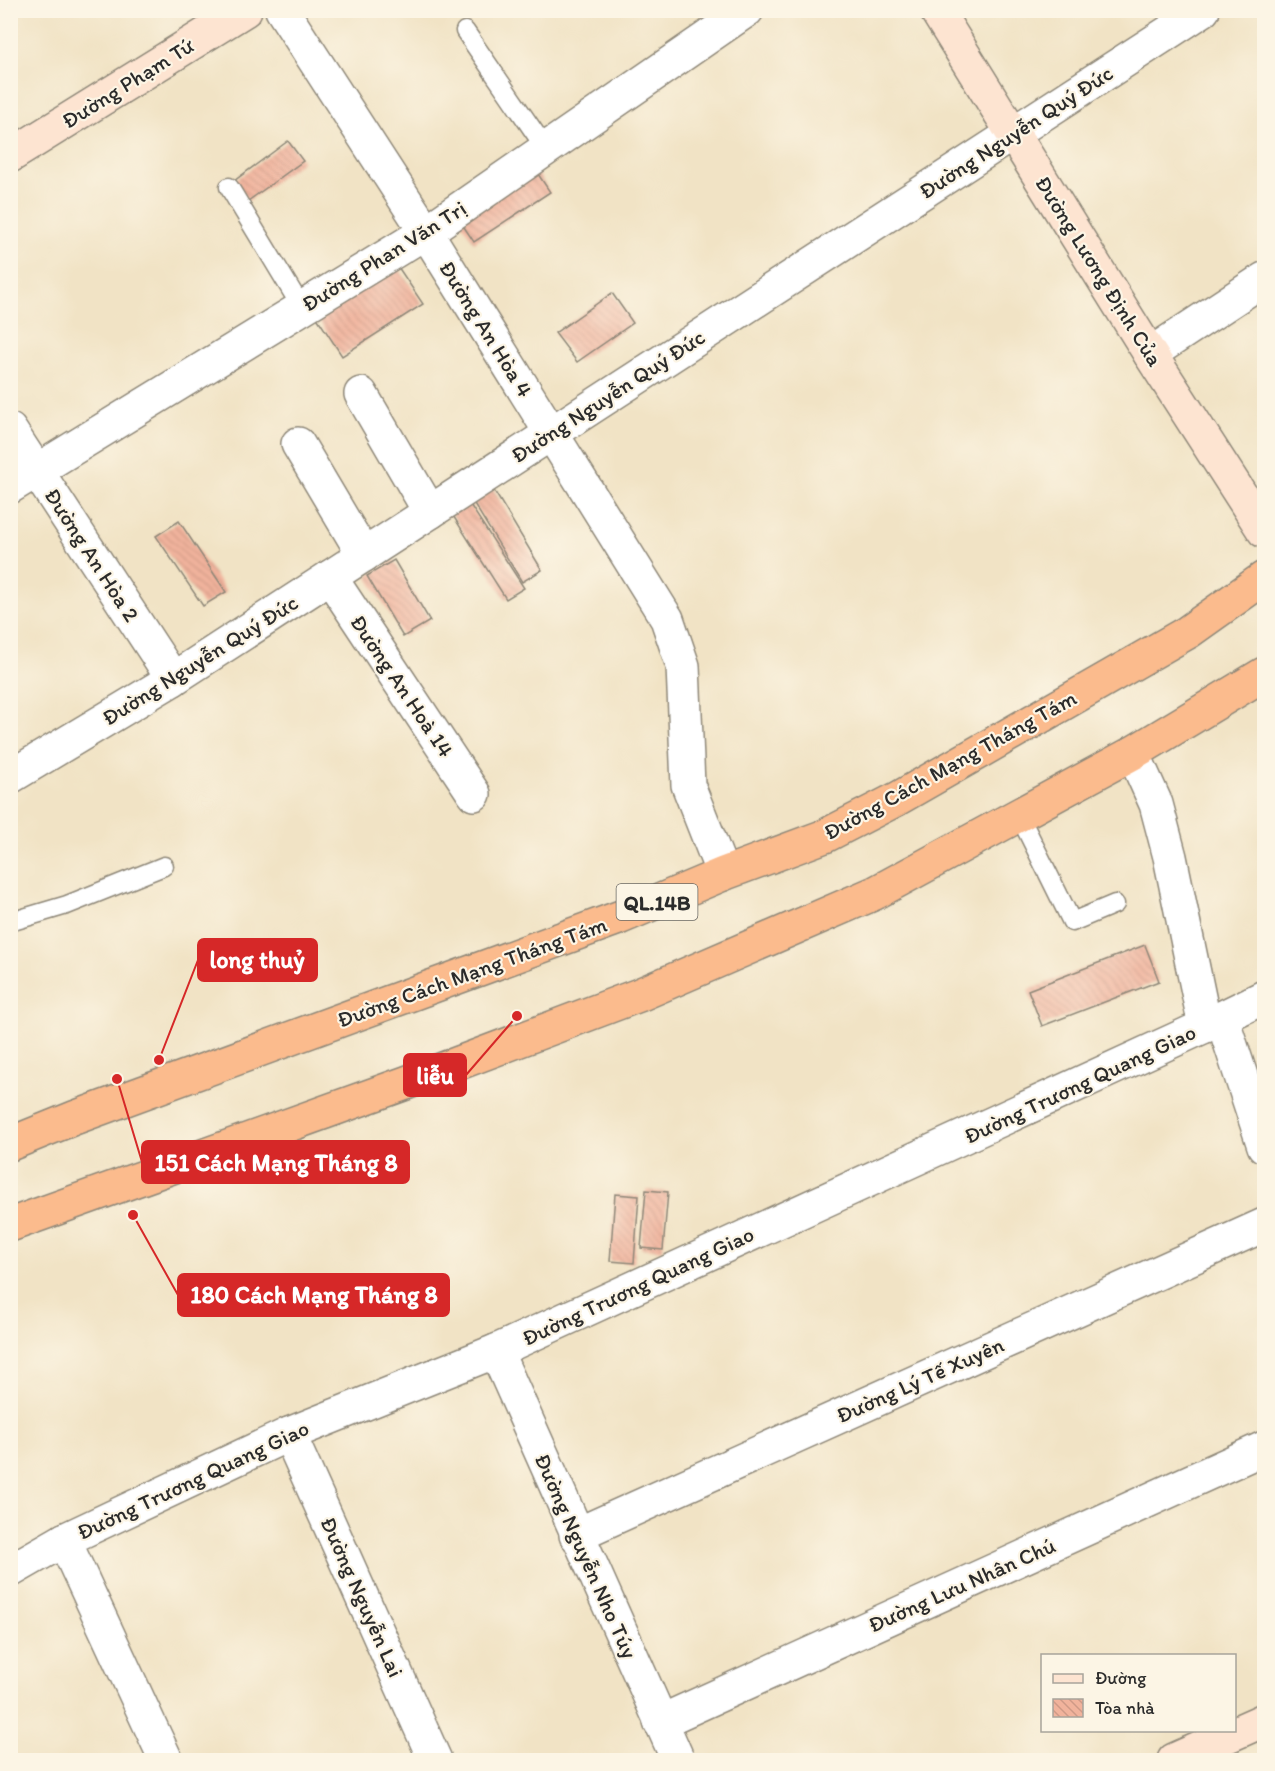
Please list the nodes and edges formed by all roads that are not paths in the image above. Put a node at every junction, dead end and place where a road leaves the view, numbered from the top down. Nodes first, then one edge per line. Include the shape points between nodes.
1 (245, 10) edge
2 (282, 10) edge
3 (747, 10) edge
4 (936, 10) edge
5 (1203, 10) edge
6 (465, 31) dead end
7 (1013, 135) junction
8 (546, 149) junction
9 (10, 156) edge
10 (229, 187) dead end
11 (426, 232) junction
12 (1264, 279) edge
13 (302, 308) junction
14 (1150, 354) junction
15 (361, 394) dead end
16 (10, 430) edge
17 (551, 433) junction
18 (298, 444) dead end
19 (24, 479) edge
20 (430, 512) junction
21 (1264, 531) edge
22 (364, 555) junction
23 (330, 577) junction
24 (1264, 578) edge
25 (1264, 674) edge
26 (173, 679) junction
27 (1133, 753) junction
28 (10, 777) edge
29 (474, 794) dead end
30 (1019, 814) junction
31 (164, 866) dead end
32 (723, 874) junction
33 (1115, 904) dead end
34 (10, 922) edge
35 (1264, 997) edge
36 (1214, 1022) junction
37 (10, 1144) edge
38 (1264, 1146) edge
39 (10, 1225) edge
40 (1264, 1225) edge
41 (496, 1351) junction
42 (289, 1434) junction
43 (1264, 1448) edge
44 (576, 1535) junction
45 (64, 1540) junction
46 (10, 1571) edge
47 (1264, 1720) edge
48 (660, 1722) junction
49 (166, 1761) edge
50 (435, 1761) edge
51 (678, 1761) edge
52 (1174, 1761) edge

1 - 9 street, Đường Phạm Tứ
2 - 11 street, Đường An Hòa 4
3 - 8 street, Đường Phan Văn Trị
4 - 7 street, Đường Lương Định Của
5 - 7 street, Đường Nguyễn Quý Đức
6 - 8 lane
7 - 14 street, Đường Lương Định Của
7 - 17 street, Đường Nguyễn Quý Đức
8 - 11 street, Đường Phan Văn Trị
10 - 13 lane
11 - 13 street, Đường Phan Văn Trị
11 - 17 street, Đường An Hòa 4
12 - 14 street
13 - 19 street, Đường Phan Văn Trị
14 - 21 street, Đường Lương Định Của
15 - 20 street
16 - 19 street, Đường An Hòa 2
17 - 20 street, Đường Nguyễn Quý Đức
17 - 32 street, Đường An Hòa 4 via 667,620 683,666 688,785
18 - 22 street
19 - 26 street, Đường An Hòa 2
20 - 22 street, Đường Nguyễn Quý Đức
22 - 23 street, Đường Nguyễn Quý Đức
23 - 26 street, Đường Nguyễn Quý Đức
23 - 29 street, Đường An Hoà 14
24 - 32 highway, Đường Cách Mạng Tháng Tám / QL.14B via 1188,632 897,799 825,836
25 - 27 highway
26 - 28 street, Đường Nguyễn Quý Đức
27 - 30 highway
27 - 36 street via 1156,804
30 - 33 lane via 1072,922
30 - 39 highway via 875,893 639,995
31 - 34 lane via 67,905
32 - 37 highway, Đường Cách Mạng Tháng Tám / QL.14B via 621,917
35 - 36 street, Đường Trương Quang Giao
36 - 38 street
36 - 41 street, Đường Trương Quang Giao
40 - 44 street, Đường Lý Tế Xuyên
41 - 42 street, Đường Trương Quang Giao
41 - 44 street, Đường Nguyễn Nho Túy
42 - 45 street, Đường Trương Quang Giao
42 - 50 street, Đường Nguyễn Lai
43 - 48 street, Đường Lưu Nhân Chú
44 - 48 street, Đường Nguyễn Nho Túy
45 - 46 street, Đường Trương Quang Giao
45 - 49 street
47 - 52 street
48 - 51 street, Đường Nguyễn Nho Túy

